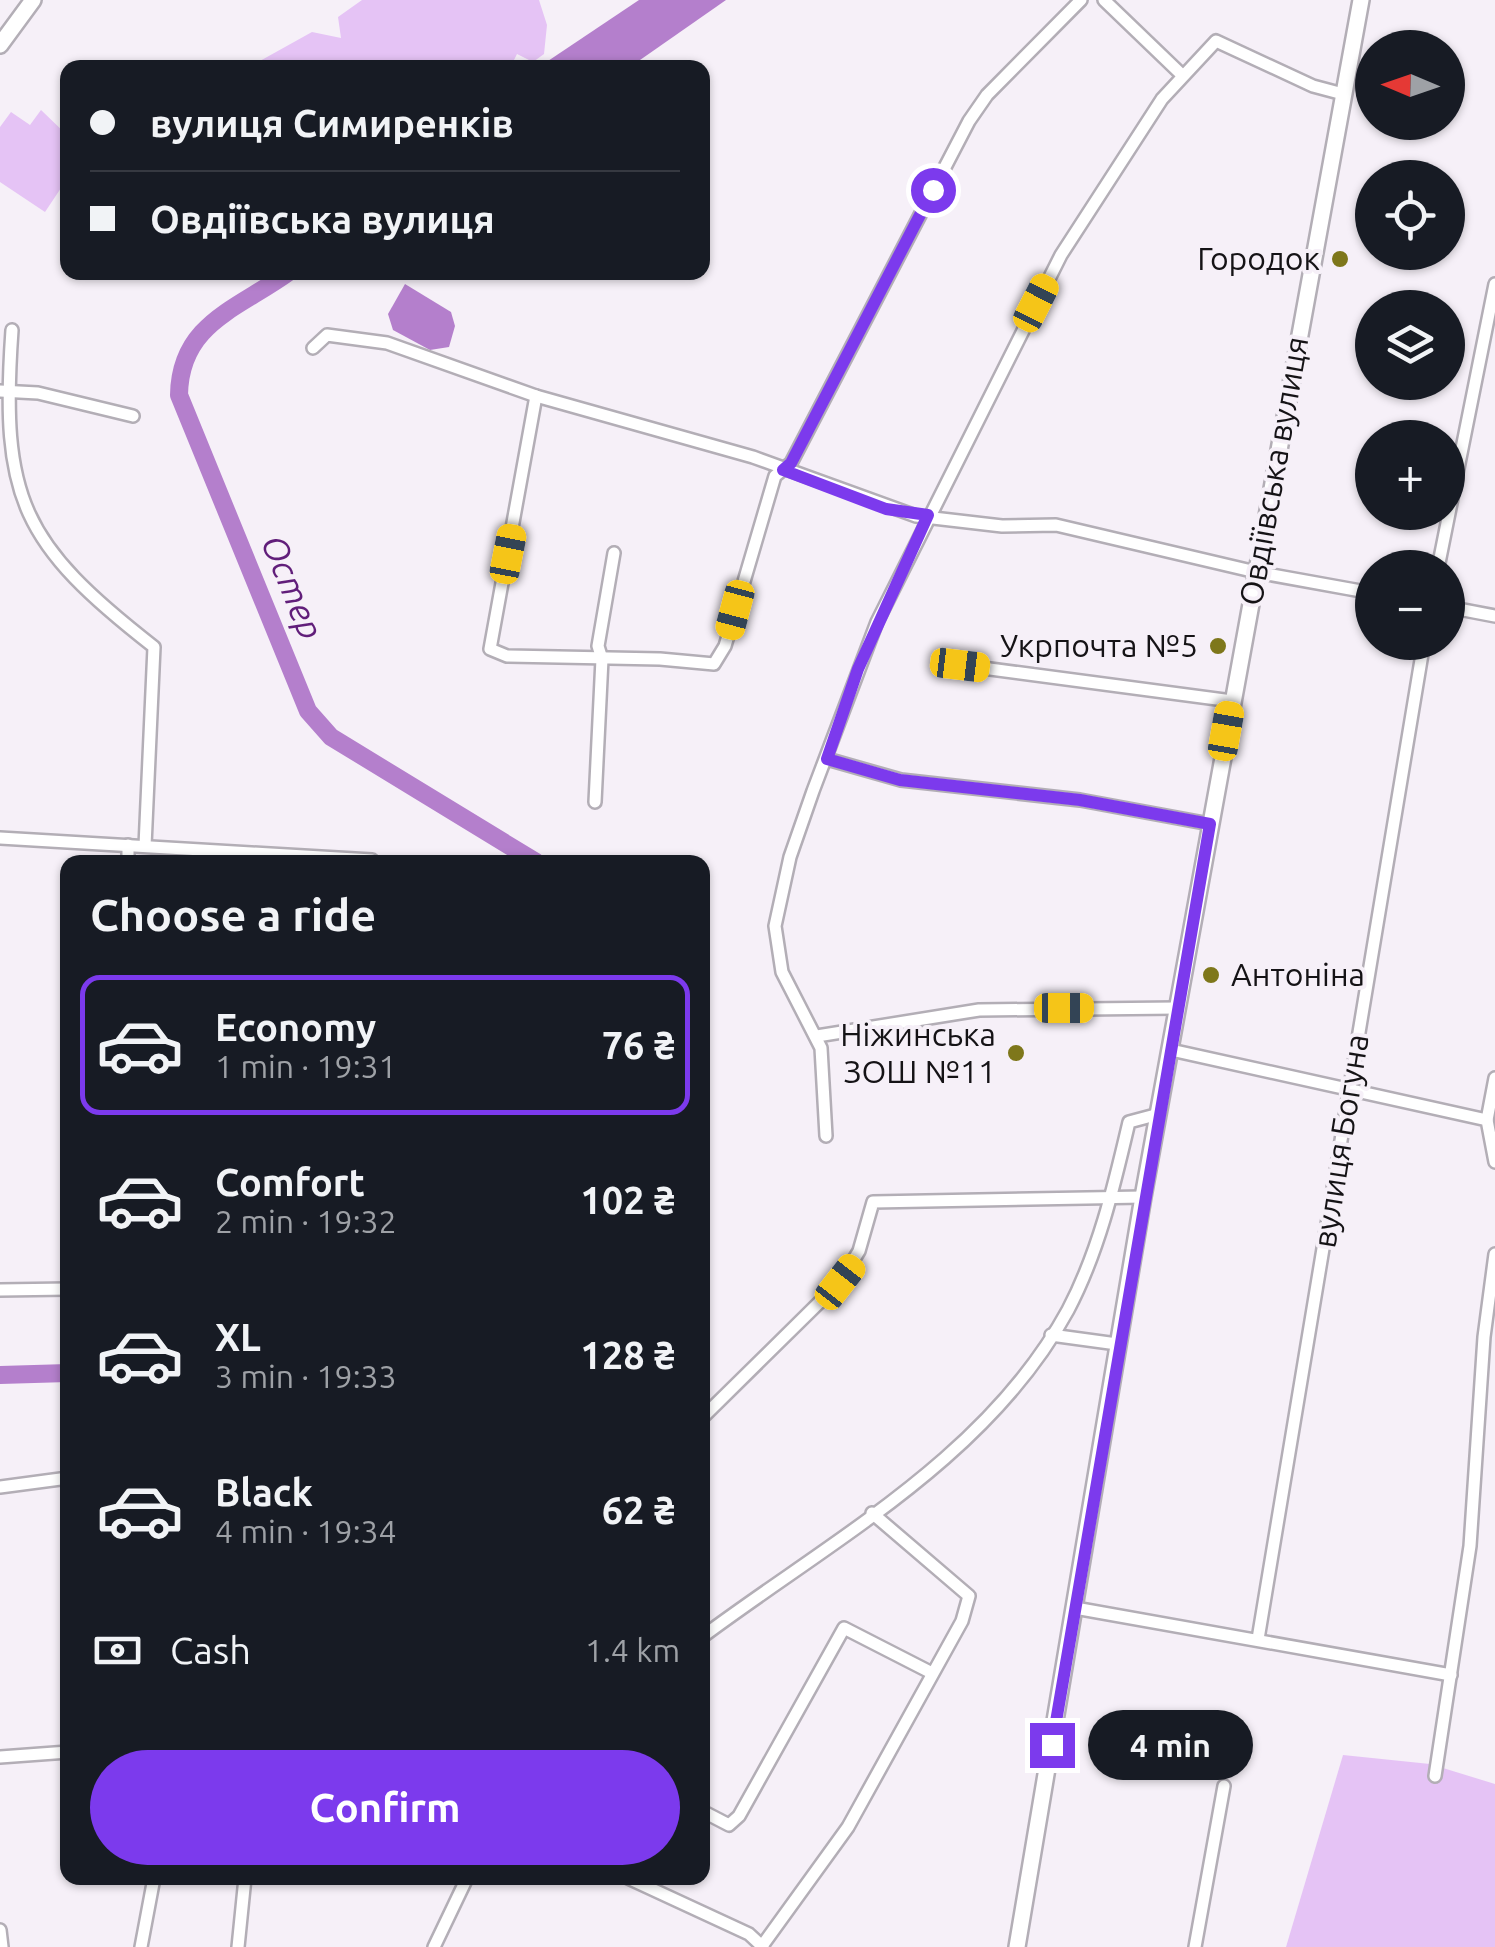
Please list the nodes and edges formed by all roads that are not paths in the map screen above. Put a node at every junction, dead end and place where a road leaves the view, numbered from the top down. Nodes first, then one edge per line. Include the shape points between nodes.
1 (32, 0) edge
2 (1080, 0) edge
3 (1104, 0) edge
4 (1361, 0) edge
5 (0, 45) edge
6 (1182, 75) junction
7 (1343, 94) junction
8 (1495, 284) edge
9 (12, 330) dead end
10 (313, 348) dead end
11 (2, 391) edge
12 (536, 396) junction
13 (134, 416) dead end
14 (2, 443) edge
15 (783, 470) junction
16 (928, 515) junction
17 (1442, 550) edge
18 (614, 553) dead end
19 (1256, 572) junction
20 (1355, 591) edge
21 (1465, 610) edge
22 (1495, 616) edge
23 (602, 660) junction
24 (1421, 660) edge
25 (960, 665) dead end
26 (1232, 700) junction
27 (827, 759) junction
28 (595, 802) dead end
29 (1210, 824) junction
30 (0, 838) edge
31 (128, 845) junction
32 (145, 846) junction
33 (128, 855) edge
34 (291, 855) edge
35 (1177, 1008) junction
36 (817, 1036) junction
37 (1171, 1050) junction
38 (1495, 1078) edge
39 (1350, 1088) junction
40 (1158, 1114) junction
41 (1487, 1120) junction
42 (826, 1136) dead end
43 (1495, 1162) edge
44 (1111, 1196) junction
45 (1143, 1197) junction
46 (1495, 1254) edge
47 (60, 1289) edge
48 (0, 1290) edge
49 (1052, 1335) junction
50 (1117, 1344) junction
51 (710, 1410) edge
52 (60, 1479) edge
53 (0, 1488) edge
54 (872, 1513) junction
55 (1075, 1608) junction
56 (710, 1631) edge
57 (1258, 1639) junction
58 (930, 1672) junction
59 (1451, 1675) junction
60 (60, 1753) edge
61 (0, 1757) edge
62 (1435, 1776) dead end
63 (1224, 1786) dead end
64 (710, 1815) edge
65 (153, 1885) edge
66 (243, 1885) edge
67 (464, 1885) edge
68 (643, 1885) edge
69 (0, 1930) edge
70 (2, 1947) edge
71 (141, 1947) edge
72 (238, 1947) edge
73 (434, 1947) edge
74 (762, 1947) edge
75 (1017, 1947) edge
76 (1195, 1947) edge

1 - 5 main road
2 - 15 street via 969,122
3 - 6 street
4 - 7 main road, Овдіївська вулиця
6 - 7 street via 1216,42
6 - 16 street via 1061,254
7 - 19 main road, Овдіївська вулиця
8 - 17 street
9 - 11 street
10 - 12 street via 327,335 387,343
11 - 13 street
11 - 14 street
12 - 15 street
12 - 23 street via 490,649 507,656
14 - 32 street via 16,500 53,556 154,647
15 - 16 street via 886,509
15 - 23 street via 768,494 725,646 714,664
16 - 19 street via 981,525 1056,525
16 - 27 street via 858,669
18 - 23 street via 598,646
19 - 20 street
19 - 26 main road, Овдіївська вулиця
21 - 22 street
23 - 28 street
24 - 39 street, вулиця Богуна
25 - 26 street
26 - 29 main road, Овдіївська вулиця
27 - 29 street via 900,780 1080,800
27 - 36 street via 790,857 775,926 782,972
29 - 35 main road, Овдіївська вулиця
30 - 31 street
31 - 32 street
31 - 33 street
32 - 34 street
35 - 36 street via 979,1010
35 - 37 main road, Овдіївська вулиця
36 - 42 street
37 - 39 street
37 - 40 main road, Овдіївська вулиця
38 - 41 street
39 - 41 street
39 - 57 street, вулиця Богуна
40 - 44 street via 1129,1122
40 - 45 main road, Овдіївська вулиця
41 - 43 street
44 - 45 street
44 - 49 street via 1088,1266
44 - 51 street via 873,1202 846,1274
45 - 50 main road, Овдіївська вулиця
46 - 59 street via 1470,1546
47 - 48 street
49 - 50 street
49 - 54 street via 984,1423
50 - 55 main road, Овдіївська вулиця
52 - 53 street
54 - 56 street
54 - 58 street via 970,1596
55 - 57 street
55 - 75 main road, Овдіївська вулиця
57 - 59 street
58 - 64 street via 844,1628 740,1816 728,1825
58 - 74 street via 848,1828
59 - 62 street
60 - 61 street
63 - 76 street
65 - 71 street
66 - 72 street
67 - 73 street
68 - 74 street
69 - 70 street

